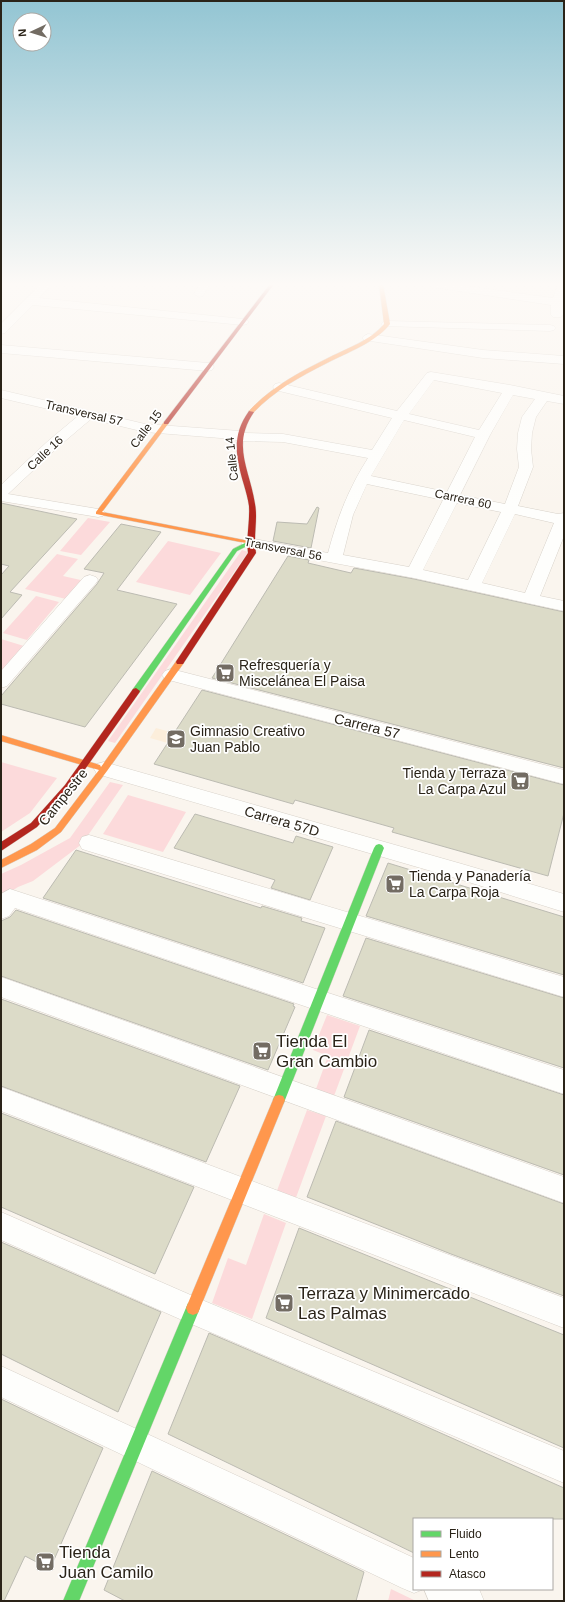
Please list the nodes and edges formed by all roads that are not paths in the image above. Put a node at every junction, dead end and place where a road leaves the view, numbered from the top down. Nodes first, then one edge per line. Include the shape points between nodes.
1 (113, 359) edge
2 (214, 359) edge
3 (330, 359) edge
4 (482, 359) edge
5 (547, 359) edge
6 (564, 360) edge
7 (208, 367) junction
8 (475, 375) junction
9 (279, 387) junction
10 (510, 389) junction
11 (1, 394) edge
12 (544, 396) junction
13 (564, 400) edge
14 (89, 414) junction
15 (400, 416) junction
16 (161, 430) junction
17 (483, 434) junction
18 (239, 436) junction
19 (376, 455) junction
20 (362, 479) junction
21 (1, 493) edge
22 (1, 497) edge
23 (451, 497) junction
24 (510, 509) junction
25 (98, 513) junction
26 (564, 519) edge
27 (249, 543) junction
28 (334, 559) junction
29 (414, 573) junction
30 (90, 580) dead end
31 (473, 586) junction
32 (531, 599) junction
33 (564, 606) edge
34 (171, 675) junction
35 (1, 682) edge
36 (1, 738) edge
37 (84, 763) junction
38 (104, 769) junction
39 (564, 777) edge
40 (88, 843) dead end
41 (1, 847) edge
42 (379, 848) junction
43 (1, 864) edge
44 (564, 903) edge
45 (1, 910) edge
46 (351, 922) junction
47 (1, 987) edge
48 (564, 987) edge
49 (319, 1001) junction
50 (564, 1082) edge
51 (284, 1088) junction
52 (1, 1099) edge
53 (564, 1190) edge
54 (241, 1191) junction
55 (1, 1226) edge
56 (192, 1310) junction
57 (564, 1313) edge
58 (1, 1381) edge
59 (134, 1445) junction
60 (564, 1467) edge
61 (413, 1576) edge
62 (443, 1590) edge
63 (71, 1601) edge
64 (467, 1601) edge

1 - 7 street
2 - 7 street, Calle 15
3 - 9 street, Calle 14
4 - 8 street
5 - 6 street
7 - 16 street, Calle 15
8 - 10 street
8 - 15 street via 431,376
9 - 15 street
9 - 18 street, Calle 14 via 251,410
10 - 12 street
10 - 17 street
11 - 14 street, Transversal 57
12 - 13 street
12 - 24 street via 529,417 524,449 526,467
14 - 16 street, Transversal 57
14 - 21 street, Calle 16
15 - 17 street
15 - 19 street
16 - 18 street, Transversal 57
16 - 25 street, Calle 15
17 - 23 street
18 - 19 street, Transversal 57 via 283,438
18 - 27 street, Calle 14 via 245,480 252,504
19 - 20 street
20 - 23 street, Carrera 60
20 - 28 street via 346,515
22 - 25 street, Transversal 56
23 - 24 street, Carrera 60
23 - 29 street
24 - 26 street, Carrera 60
24 - 31 street
25 - 27 street, Transversal 56
26 - 32 street
27 - 28 street, Transversal 56
27 - 34 street, Calle 14 via 252,553
27 - 37 street via 235,550
28 - 29 street, Transversal 56
29 - 31 street, Transversal 56
30 - 35 street
31 - 32 street, Transversal 56
32 - 33 street, Transversal 56
34 - 38 street, Calle 14
34 - 39 street, Carrera 57
36 - 37 street, Carrera 57D
37 - 38 street, Carrera 57D
37 - 41 street, Campestre via 68,787 34,825
38 - 42 street, Carrera 57D
38 - 43 street, Campestre via 58,830 34,848
40 - 46 street
42 - 44 street, Carrera 57D
42 - 46 street
45 - 49 street via 10,898
46 - 48 street
46 - 49 street
47 - 51 street
49 - 50 street
49 - 51 street
51 - 53 street
51 - 54 street
52 - 54 street
54 - 56 street
54 - 57 street
55 - 56 street
56 - 59 street
56 - 60 street
58 - 59 street
59 - 61 street
59 - 63 street
62 - 64 street

